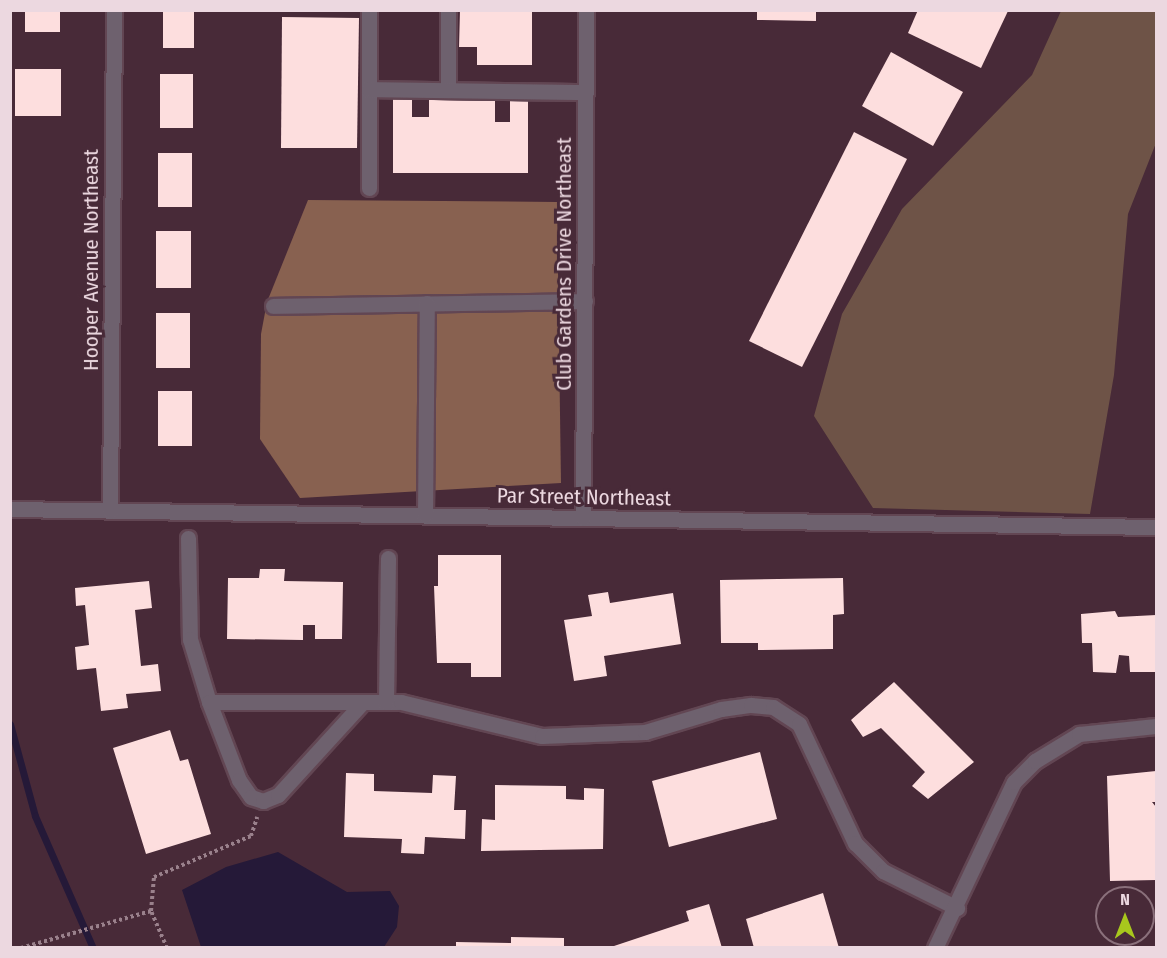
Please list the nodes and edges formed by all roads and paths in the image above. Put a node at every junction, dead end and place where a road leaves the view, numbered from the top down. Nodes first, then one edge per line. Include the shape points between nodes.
1 (114, 10) edge
2 (369, 10) edge
3 (448, 10) edge
4 (586, 10) edge
5 (369, 89) junction
6 (448, 90) junction
7 (586, 92) junction
8 (369, 188) dead end
9 (585, 301) junction
10 (427, 303) junction
11 (273, 306) dead end
12 (10, 509) edge
13 (110, 511) junction
14 (425, 515) junction
15 (583, 518) junction
16 (1156, 527) edge
17 (188, 538) dead end
18 (388, 558) dead end
19 (209, 702) junction
20 (363, 702) junction
21 (386, 702) junction
22 (1156, 726) edge
23 (259, 800) junction
24 (957, 908) junction
25 (151, 911) junction
26 (21, 948) edge
27 (167, 948) edge
28 (934, 948) edge

1 - 13 street, Hooper Avenue Northeast
2 - 5 street
3 - 6 street
4 - 7 street, Club Gardens Drive Northeast
5 - 6 street
5 - 8 street
6 - 7 street
7 - 9 street, Club Gardens Drive Northeast
9 - 10 street
9 - 15 street, Club Gardens Drive Northeast
10 - 11 street
10 - 14 street
12 - 13 street, Par Street Northeast
13 - 14 street, Par Street Northeast
14 - 15 street, Par Street Northeast
15 - 16 street, Par Street Northeast
17 - 19 street via 190,639
18 - 21 street
19 - 20 street
19 - 23 street via 239,780 251,797
20 - 21 street
20 - 23 street via 278,795
21 - 24 street via 542,736 645,732 751,705 784,711 799,724 855,843 884,871
22 - 24 street via 1079,734 1035,761 1014,782
23 - 25 path via 251,836 154,877
24 - 28 street
25 - 26 path via 136,912
25 - 27 path

